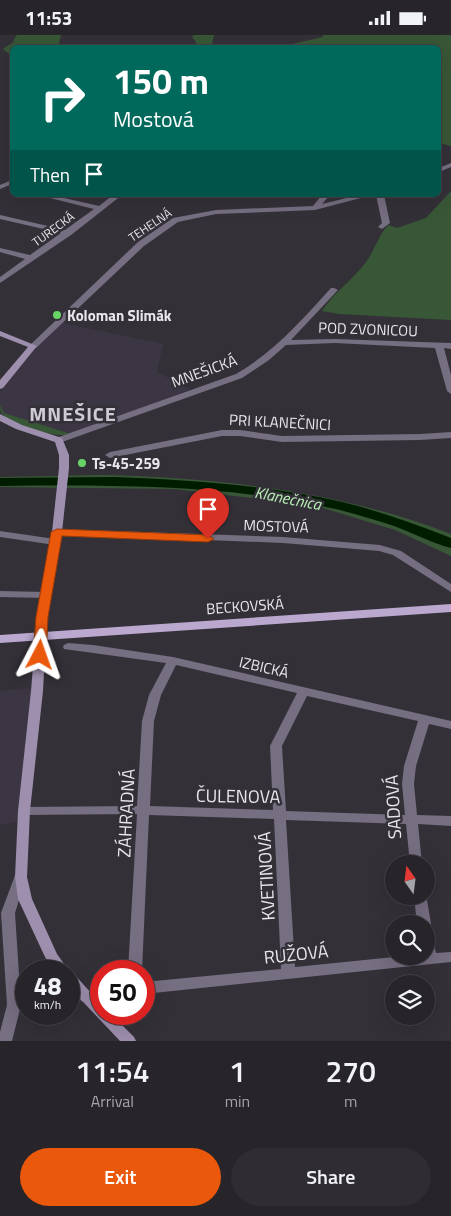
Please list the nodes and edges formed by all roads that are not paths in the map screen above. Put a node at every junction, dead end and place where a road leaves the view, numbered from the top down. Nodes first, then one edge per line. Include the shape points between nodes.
1 (51, 197) edge
2 (115, 197) edge
3 (324, 197) edge
4 (360, 197) edge
5 (380, 197) edge
6 (99, 208) junction
7 (316, 208) junction
8 (0, 217) edge
9 (382, 227) dead end
10 (68, 233) junction
11 (0, 251) edge
12 (31, 258) junction
13 (0, 281) edge
14 (334, 289) dead end
15 (0, 333) edge
16 (284, 343) junction
17 (33, 346) junction
18 (439, 346) junction
19 (451, 346) edge
20 (447, 369) edge
21 (0, 386) edge
22 (451, 391) edge
23 (0, 417) edge
24 (451, 435) edge
25 (59, 440) junction
26 (110, 455) dead end
27 (0, 534) edge
28 (56, 537) junction
29 (451, 589) edge
30 (0, 594) edge
31 (47, 595) junction
32 (451, 608) edge
33 (41, 637) junction
34 (0, 639) edge
35 (68, 647) dead end
36 (173, 661) junction
37 (303, 692) junction
38 (424, 719) junction
39 (451, 725) edge
40 (24, 811) junction
41 (143, 811) junction
42 (281, 814) junction
43 (410, 818) junction
44 (451, 821) edge
45 (415, 855) edge
46 (21, 877) junction
47 (451, 957) edge
48 (435, 959) edge
49 (54, 960) edge
50 (136, 960) edge
51 (385, 964) edge
52 (288, 974) junction
53 (155, 987) edge
54 (80, 990) edge
55 (90, 996) edge
56 (86, 997) junction
57 (90, 1001) edge
58 (114, 1025) edge
59 (5, 1041) edge
60 (129, 1041) edge

1 - 6 street
2 - 6 street, TURECKÁ
3 - 7 street
4 - 7 street, TEHELNÁ
5 - 9 street via 386,223
6 - 10 street, TURECKÁ
7 - 17 street, TEHELNÁ via 216,212 176,220 141,244
8 - 10 street
10 - 12 street, TURECKÁ
11 - 12 street
12 - 13 street, TURECKÁ
14 - 16 street, MNEŠICKÁ
15 - 17 street
16 - 18 street, POD ZVONICOU via 335,341
16 - 25 street, MNEŠICKÁ via 238,377
17 - 21 street, TEHELNÁ
18 - 19 street, POD ZVONICOU
18 - 20 street
20 - 22 street
23 - 25 street
24 - 26 street, PRI KLANEČNICI via 282,439 222,433
25 - 28 street via 64,468
27 - 28 street, MOSTOVÁ
28 - 29 street, MOSTOVÁ via 283,540 380,548 397,553
28 - 31 street
30 - 31 street
31 - 33 street
32 - 33 main road, BECKOVSKÁ
33 - 34 main road, BECKOVSKÁ
33 - 40 street
35 - 36 street, IZBICKÁ
36 - 37 street, IZBICKÁ
36 - 41 street, ZÁHRADNÁ via 155,695 148,721
37 - 38 street, IZBICKÁ
37 - 42 street, KVETINOVÁ via 276,746
38 - 39 street, IZBICKÁ
38 - 43 street, SADOVÁ via 410,766
40 - 41 street, ČULENOVA
40 - 46 street
41 - 42 street, ČULENOVA
41 - 50 street, ZÁHRADNÁ
42 - 43 street, ČULENOVA
42 - 52 street, KVETINOVÁ
43 - 44 street, ČULENOVA
43 - 45 street, SADOVÁ
46 - 49 street via 25,899
46 - 59 street via 8,913 14,1005
47 - 48 street, RUŽOVÁ
51 - 52 street, RUŽOVÁ
52 - 53 street, RUŽOVÁ
54 - 56 street
55 - 56 street
56 - 57 street
58 - 60 street

